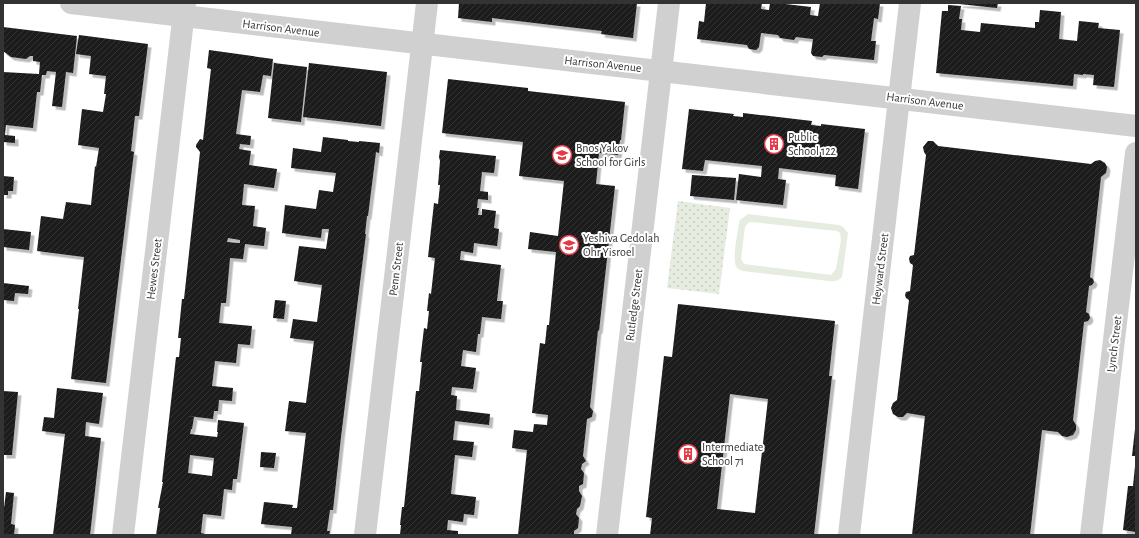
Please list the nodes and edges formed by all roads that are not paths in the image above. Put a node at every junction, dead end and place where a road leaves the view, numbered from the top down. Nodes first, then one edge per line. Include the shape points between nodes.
1 (71, 3) edge
2 (427, 3) edge
3 (669, 3) edge
4 (910, 3) edge
5 (184, 10) edge
6 (423, 44) junction
7 (661, 71) junction
8 (900, 98) junction
9 (1136, 126) edge
10 (1136, 153) edge
11 (123, 535) edge
12 (365, 535) edge
13 (607, 535) edge
14 (849, 535) edge
15 (1091, 535) edge

1 - 5 street, Harrison Avenue
2 - 6 street, Penn Street
3 - 7 street, Rutledge Street
4 - 8 street, Heyward Street
5 - 6 street, Harrison Avenue
5 - 11 street, Hewes Street
6 - 7 street, Harrison Avenue
6 - 12 street, Penn Street
7 - 8 street, Harrison Avenue
7 - 13 street, Rutledge Street
8 - 9 street, Harrison Avenue
8 - 14 street, Heyward Street
10 - 15 street, Lynch Street

